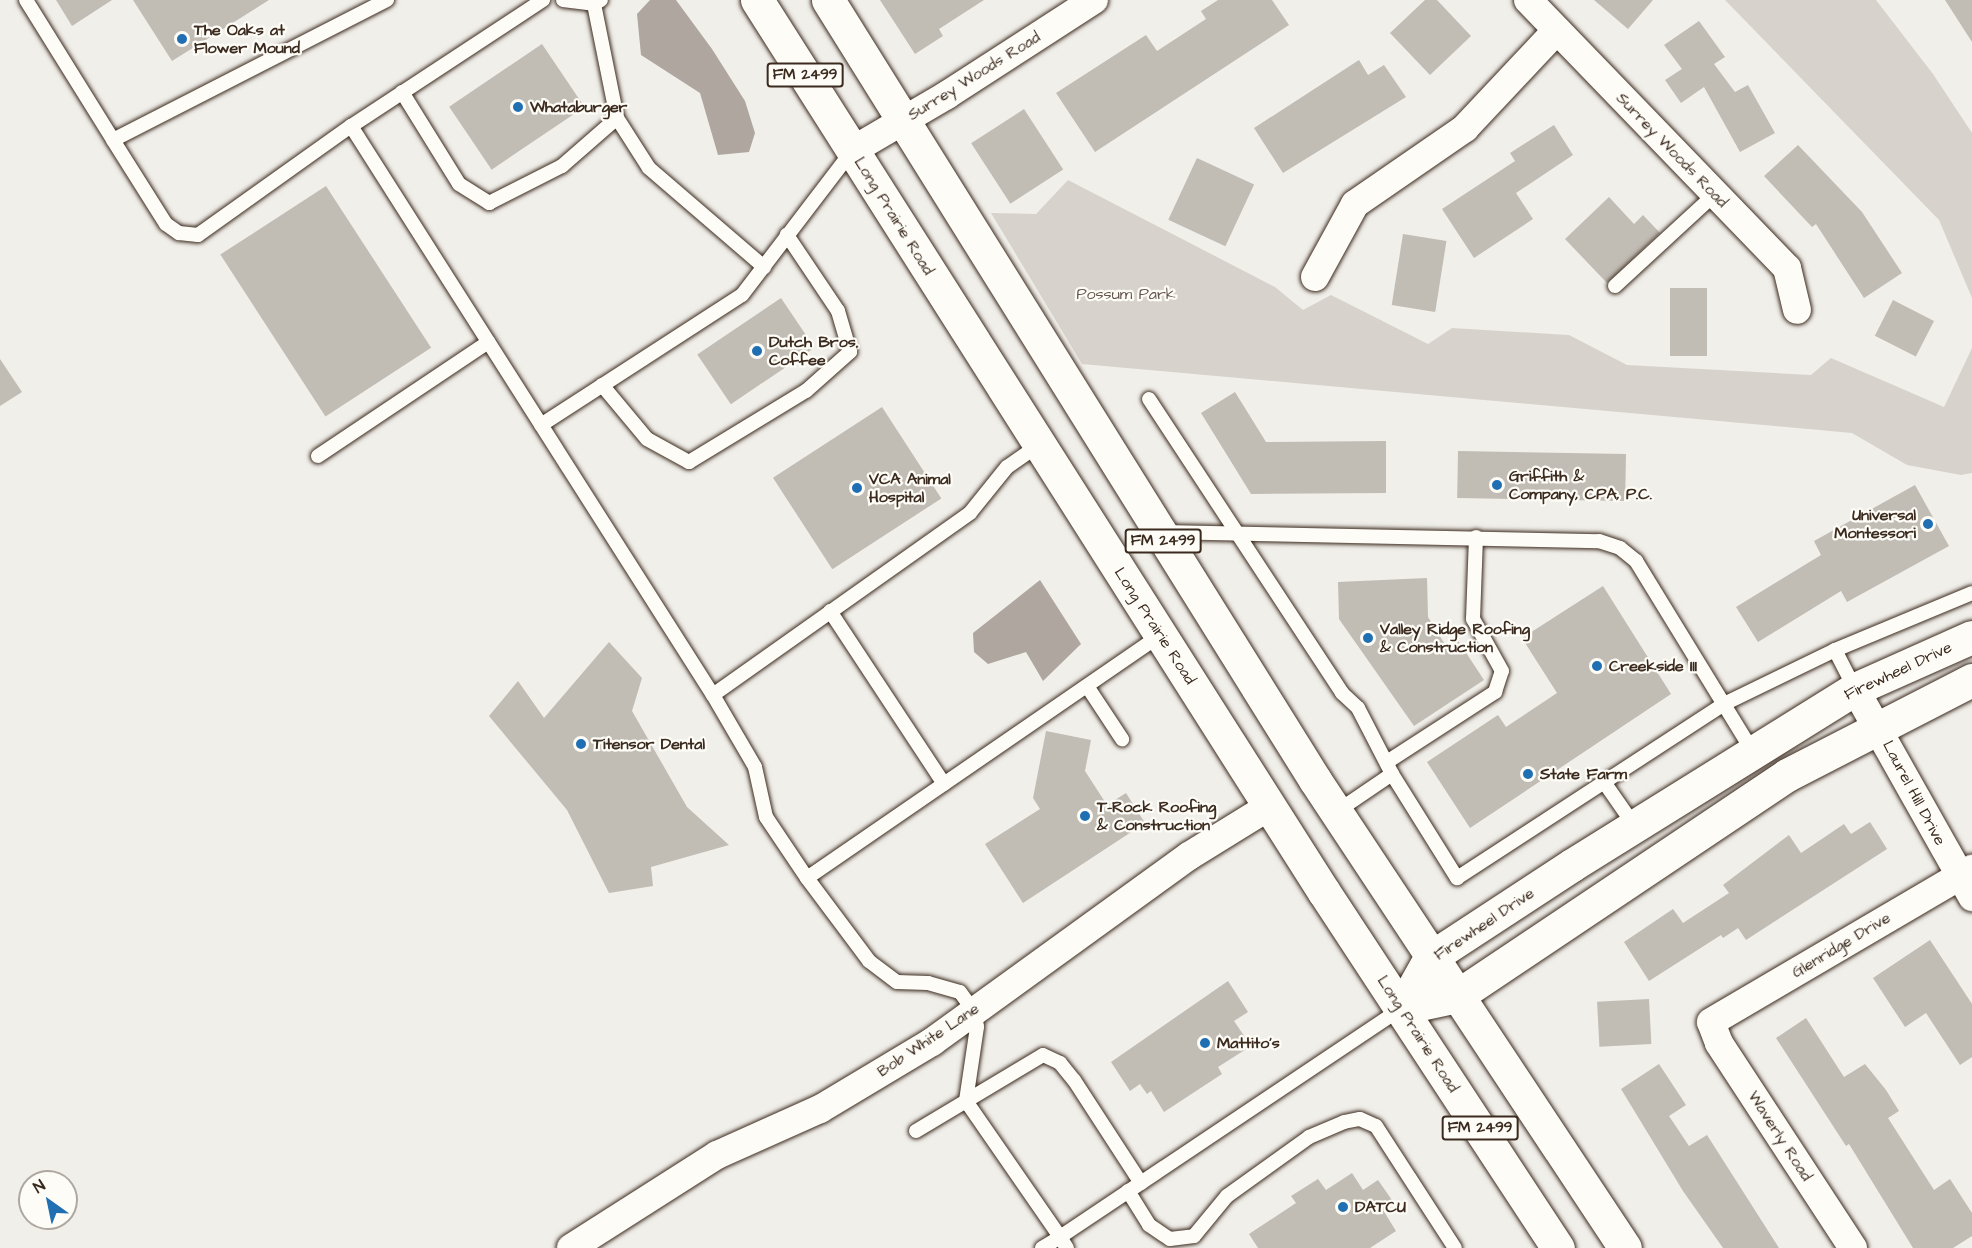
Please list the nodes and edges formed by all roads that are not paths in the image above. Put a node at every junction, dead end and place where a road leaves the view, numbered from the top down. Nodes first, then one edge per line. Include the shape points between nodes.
1 (26, 0) edge
2 (387, 0) edge
3 (543, 0) edge
4 (563, 0) edge
5 (757, 0) edge
6 (828, 0) edge
7 (1094, 0) edge
8 (1528, 0) edge
9 (597, 2) edge
10 (1557, 30) junction
11 (402, 92) junction
12 (618, 118) junction
13 (903, 120) junction
14 (351, 126) junction
15 (113, 140) junction
16 (853, 150) junction
17 (1715, 194) junction
18 (787, 235) junction
19 (764, 267) junction
20 (1315, 277) dead end
21 (1615, 286) dead end
22 (1797, 310) dead end
23 (488, 342) junction
24 (602, 385) junction
25 (1149, 399) dead end
26 (541, 425) junction
27 (1040, 444) junction
28 (318, 456) dead end
29 (1158, 532) junction
30 (1235, 533) junction
31 (1476, 537) junction
32 (1972, 593) edge
33 (830, 611) junction
34 (1161, 635) junction
35 (1972, 637) edge
36 (1835, 650) junction
37 (1972, 680) edge
38 (1087, 686) junction
39 (1856, 689) junction
40 (712, 695) junction
41 (1724, 704) junction
42 (1878, 726) junction
43 (1122, 739) dead end
44 (1752, 750) junction
45 (1389, 768) junction
46 (1604, 782) junction
47 (944, 784) junction
48 (1270, 806) junction
49 (1336, 812) junction
50 (1634, 825) junction
51 (807, 878) junction
52 (1967, 880) edge
53 (1430, 958) junction
54 (1457, 996) junction
55 (1402, 1008) junction
56 (974, 1011) junction
57 (1711, 1022) joint
58 (966, 1101) junction
59 (916, 1131) dead end
60 (1141, 1183) junction
61 (1128, 1191) junction
62 (1063, 1242) edge
63 (1168, 1244) edge
64 (1452, 1244) edge
65 (571, 1248) edge
66 (1042, 1248) edge
67 (1437, 1248) edge
68 (1558, 1248) edge
69 (1625, 1248) edge
70 (1853, 1248) edge

1 - 15 lane
2 - 15 lane
3 - 11 lane
4 - 9 lane
5 - 16 main road, Long Prairie Road / FM 2499
6 - 13 main road, FM 2499
7 - 13 street, Surrey Woods Road
8 - 10 street, Surrey Woods Road
9 - 12 lane
10 - 17 street, Surrey Woods Road
10 - 20 street via 1465,128 1355,204
11 - 12 lane via 459,183 489,203 562,166
11 - 14 lane
12 - 19 lane via 649,168
13 - 16 street, Surrey Woods Road
13 - 29 main road, FM 2499
14 - 15 lane via 198,235 179,232 166,224
14 - 23 lane
16 - 18 lane
16 - 27 main road, Long Prairie Road / FM 2499
17 - 21 lane
17 - 22 street, Surrey Woods Road via 1787,268
18 - 19 lane
18 - 24 lane via 838,311 850,352 806,391 689,462 648,439
19 - 24 lane via 742,295
23 - 26 lane
23 - 28 lane
24 - 26 lane
25 - 30 lane
26 - 40 lane
27 - 33 lane via 1007,467 970,513
27 - 34 main road, Long Prairie Road / FM 2499
29 - 30 lane
29 - 49 main road, FM 2499
30 - 31 lane
30 - 45 lane via 1342,693 1358,708
31 - 41 lane via 1599,541 1620,548 1636,561
31 - 45 lane via 1473,619 1502,670 1495,692
32 - 36 lane
33 - 40 lane
33 - 47 lane
34 - 38 lane
34 - 48 main road, Long Prairie Road / FM 2499
35 - 39 main road, Firewheel Drive
36 - 39 lane
36 - 41 lane
37 - 42 main road
38 - 43 lane
38 - 47 lane
39 - 42 street, Laurel Hill Drive
39 - 44 main road, Firewheel Drive
40 - 51 lane via 755,767 766,817
41 - 44 lane
41 - 46 lane
42 - 52 street, Laurel Hill Drive
42 - 54 main road via 1787,775
44 - 50 main road, Firewheel Drive
45 - 46 lane via 1457,878
45 - 49 lane
46 - 50 lane
47 - 51 lane
48 - 55 main road, Long Prairie Road / FM 2499
48 - 56 street, Bob White Lane via 1189,856
49 - 53 main road, FM 2499
50 - 53 main road, Firewheel Drive
51 - 56 lane via 869,961 897,982 928,983 960,993
52 - 57 street, Glenridge Drive
53 - 54 main road, FM 2499
53 - 55 main road, Firewheel Drive
54 - 55 main road
54 - 69 main road, FM 2499
55 - 60 lane
55 - 68 main road, Long Prairie Road / FM 2499
56 - 58 lane via 977,1027
56 - 65 street, Bob White Lane via 932,1042 820,1109 717,1155
57 - 70 street, Waverly Road via 1719,1043
58 - 59 lane
58 - 60 lane via 1044,1055 1060,1063 1074,1080
58 - 62 lane
60 - 61 lane
61 - 62 lane
61 - 63 lane via 1149,1225
62 - 66 lane
63 - 64 lane via 1194,1236 1227,1196 1309,1137 1360,1119 1376,1126
64 - 67 lane

